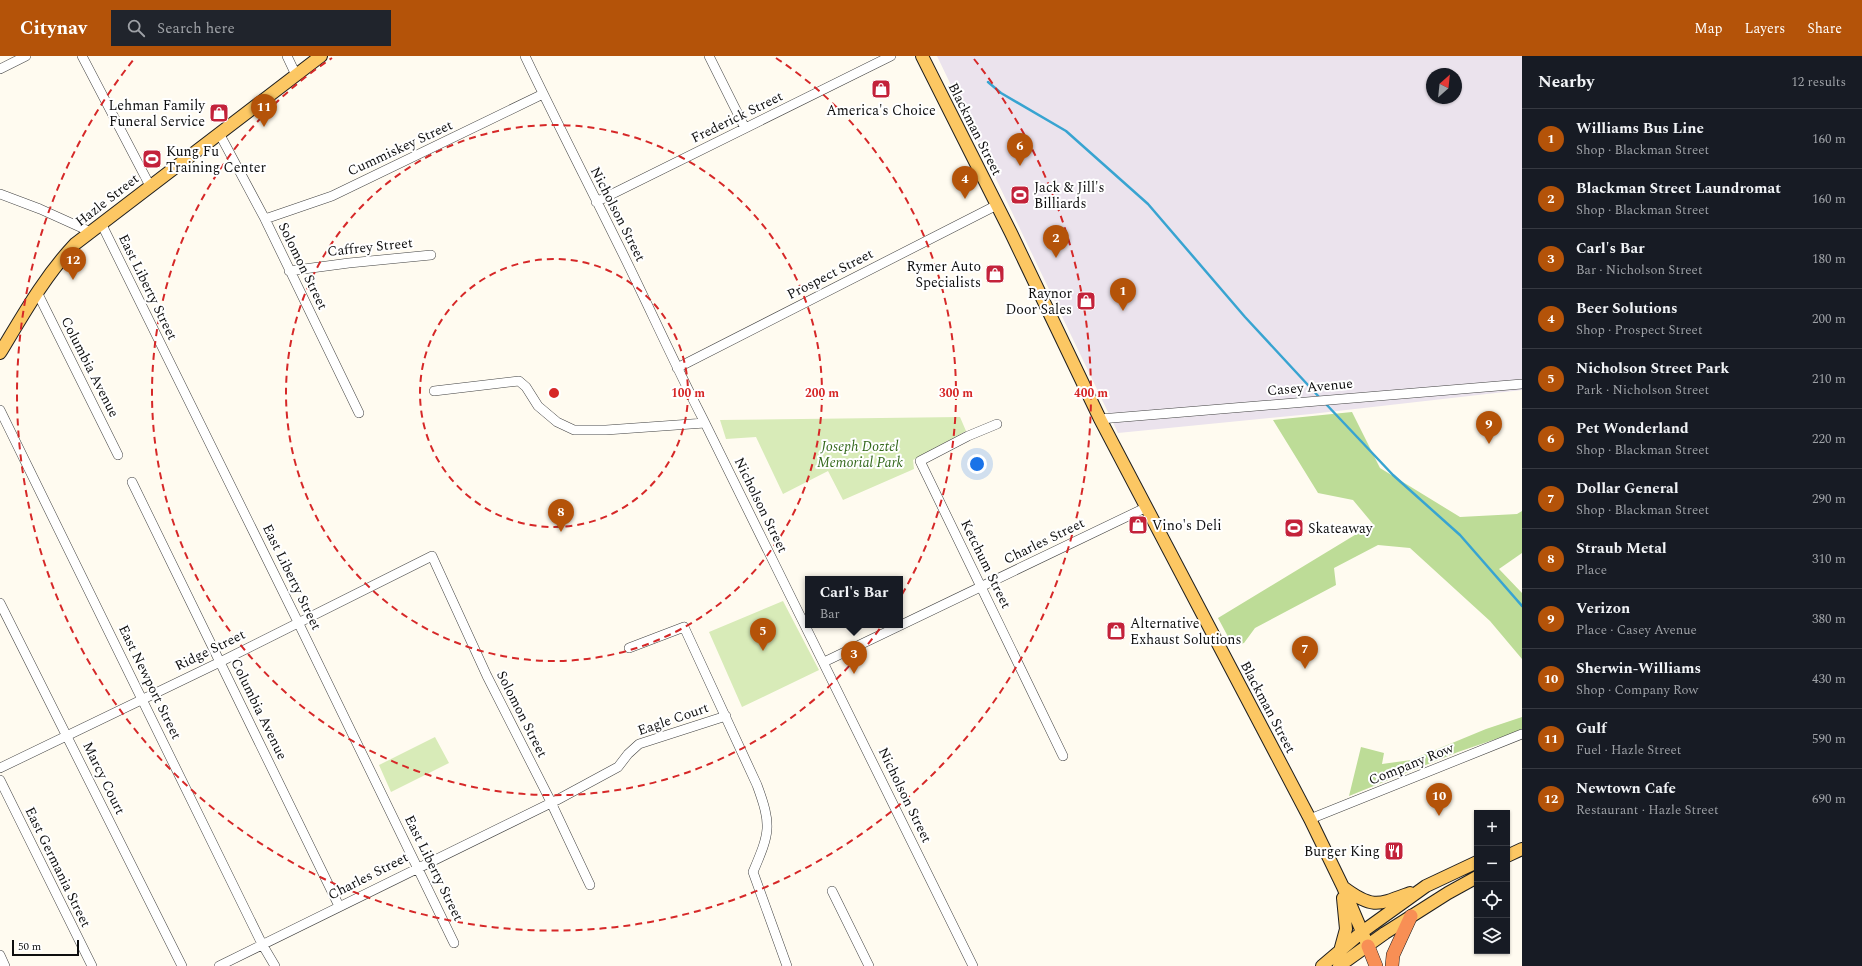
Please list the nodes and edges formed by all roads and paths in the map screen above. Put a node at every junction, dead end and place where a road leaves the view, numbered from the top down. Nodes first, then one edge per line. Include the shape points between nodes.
1 (26, 56) edge
2 (82, 56) edge
3 (287, 56) edge
4 (321, 56) edge
5 (525, 56) edge
6 (709, 56) edge
7 (891, 56) edge
8 (922, 56) edge
9 (0, 69) edge
10 (296, 75) junction
11 (543, 94) junction
12 (745, 128) junction
13 (220, 133) junction
14 (150, 186) junction
15 (0, 194) edge
16 (596, 202) junction
17 (997, 205) junction
18 (265, 219) junction
19 (102, 225) junction
20 (92, 232) junction
21 (431, 255) dead end
22 (289, 270) junction
23 (37, 292) junction
24 (0, 353) edge
25 (676, 368) junction
26 (1522, 384) edge
27 (434, 391) dead end
28 (0, 410) edge
29 (359, 412) dead end
30 (1100, 419) junction
31 (705, 423) junction
32 (997, 424) dead end
33 (118, 455) dead end
34 (132, 482) dead end
35 (1147, 507) junction
36 (432, 556) joint
37 (982, 587) junction
38 (0, 602) edge
39 (298, 622) junction
40 (805, 624) edge
41 (903, 624) edge
42 (807, 628) edge
43 (896, 628) edge
44 (629, 648) dead end
45 (220, 662) junction
46 (824, 662) junction
47 (142, 698) junction
48 (726, 716) junction
49 (1522, 734) edge
50 (67, 735) junction
51 (1063, 756) dead end
52 (0, 768) edge
53 (0, 780) edge
54 (551, 803) junction
55 (1310, 819) junction
56 (1522, 849) edge
57 (1510, 855) edge
58 (1474, 863) edge
59 (418, 867) junction
60 (1474, 879) edge
61 (590, 885) dead end
62 (1426, 886) junction
63 (1343, 887) junction
64 (832, 891) dead end
65 (339, 906) junction
66 (1411, 916) junction
67 (1362, 932) junction
68 (454, 943) dead end
69 (262, 944) junction
70 (1368, 946) junction
71 (1340, 951) junction
72 (0, 955) edge
73 (5, 966) edge
74 (92, 966) edge
75 (182, 966) edge
76 (220, 966) edge
77 (275, 966) edge
78 (787, 966) edge
79 (869, 966) edge
80 (973, 966) edge
81 (1322, 966) edge
82 (1339, 966) edge
83 (1376, 966) edge
84 (1392, 966) edge

1 - 9 street
2 - 14 street
3 - 10 street
4 - 10 main road, Hazle Street
5 - 11 street, Nicholson Street
6 - 12 street
7 - 12 street, Frederick Street
8 - 17 main road, Blackman Street
10 - 13 main road, Hazle Street
11 - 16 street, Nicholson Street
11 - 18 street, Cummiskey Street via 332,196
12 - 16 street, Frederick Street
13 - 14 main road, Hazle Street
13 - 18 street, Solomon Street
14 - 19 main road, Hazle Street
15 - 20 street
16 - 25 street, Nicholson Street via 618,243
17 - 25 street, Prospect Street
17 - 30 main road, Blackman Street
18 - 22 street, Solomon Street
19 - 20 main road, Hazle Street
19 - 39 street, East Liberty Street
20 - 23 main road, Hazle Street via 75,244 56,264
21 - 22 street, Caffrey Street
22 - 29 street, Solomon Street
23 - 24 main road, Hazle Street
23 - 33 street, Columbia Avenue
25 - 31 street, Nicholson Street
26 - 30 street, Casey Avenue
27 - 31 street via 519,381 538,406 558,422 574,430
28 - 47 street, East Newport Street
30 - 35 main road, Blackman Street
31 - 40 street, Nicholson Street
32 - 37 street, Ketchum Street via 920,461
34 - 45 street, Columbia Avenue
35 - 37 street, Charles Street
35 - 55 main road, Blackman Street
36 - 39 street, Ridge Street
36 - 54 street, Solomon Street via 487,676
37 - 41 street, Charles Street
37 - 51 street, Ketchum Street
38 - 50 street, Marcy Court
39 - 45 street, Ridge Street
39 - 59 street, East Liberty Street
42 - 46 street, Nicholson Street
43 - 46 street, Charles Street
44 - 48 street, Eagle Court via 684,627
45 - 47 street, Ridge Street
45 - 65 street, Columbia Avenue
46 - 80 street, Nicholson Street
47 - 50 street, Ridge Street
47 - 69 street, East Newport Street
48 - 54 street, Eagle Court via 639,744 618,766
48 - 78 street, Eagle Court via 766,809 767,836 753,872
49 - 55 street, Company Row
50 - 52 street, Ridge Street
50 - 75 street, Marcy Court
53 - 74 street, East Germania Street
54 - 59 street, Charles Street
54 - 61 street, Solomon Street
55 - 63 main road, Blackman Street
56 - 57 main road
58 - 62 main road
59 - 65 street, Charles Street
59 - 68 street, East Liberty Street
60 - 66 main road
62 - 63 main road via 1382,904 1362,900
62 - 67 main road
63 - 67 main road, Blackman Street
63 - 71 main road via 1346,929
64 - 79 street
65 - 69 street, Charles Street
66 - 70 main road
66 - 84 highway via 1393,955
67 - 70 main road, Blackman Street
67 - 71 main road
69 - 76 street, Charles Street
69 - 77 street, East Newport Street
70 - 82 main road
70 - 83 highway
71 - 81 main road
72 - 73 street

